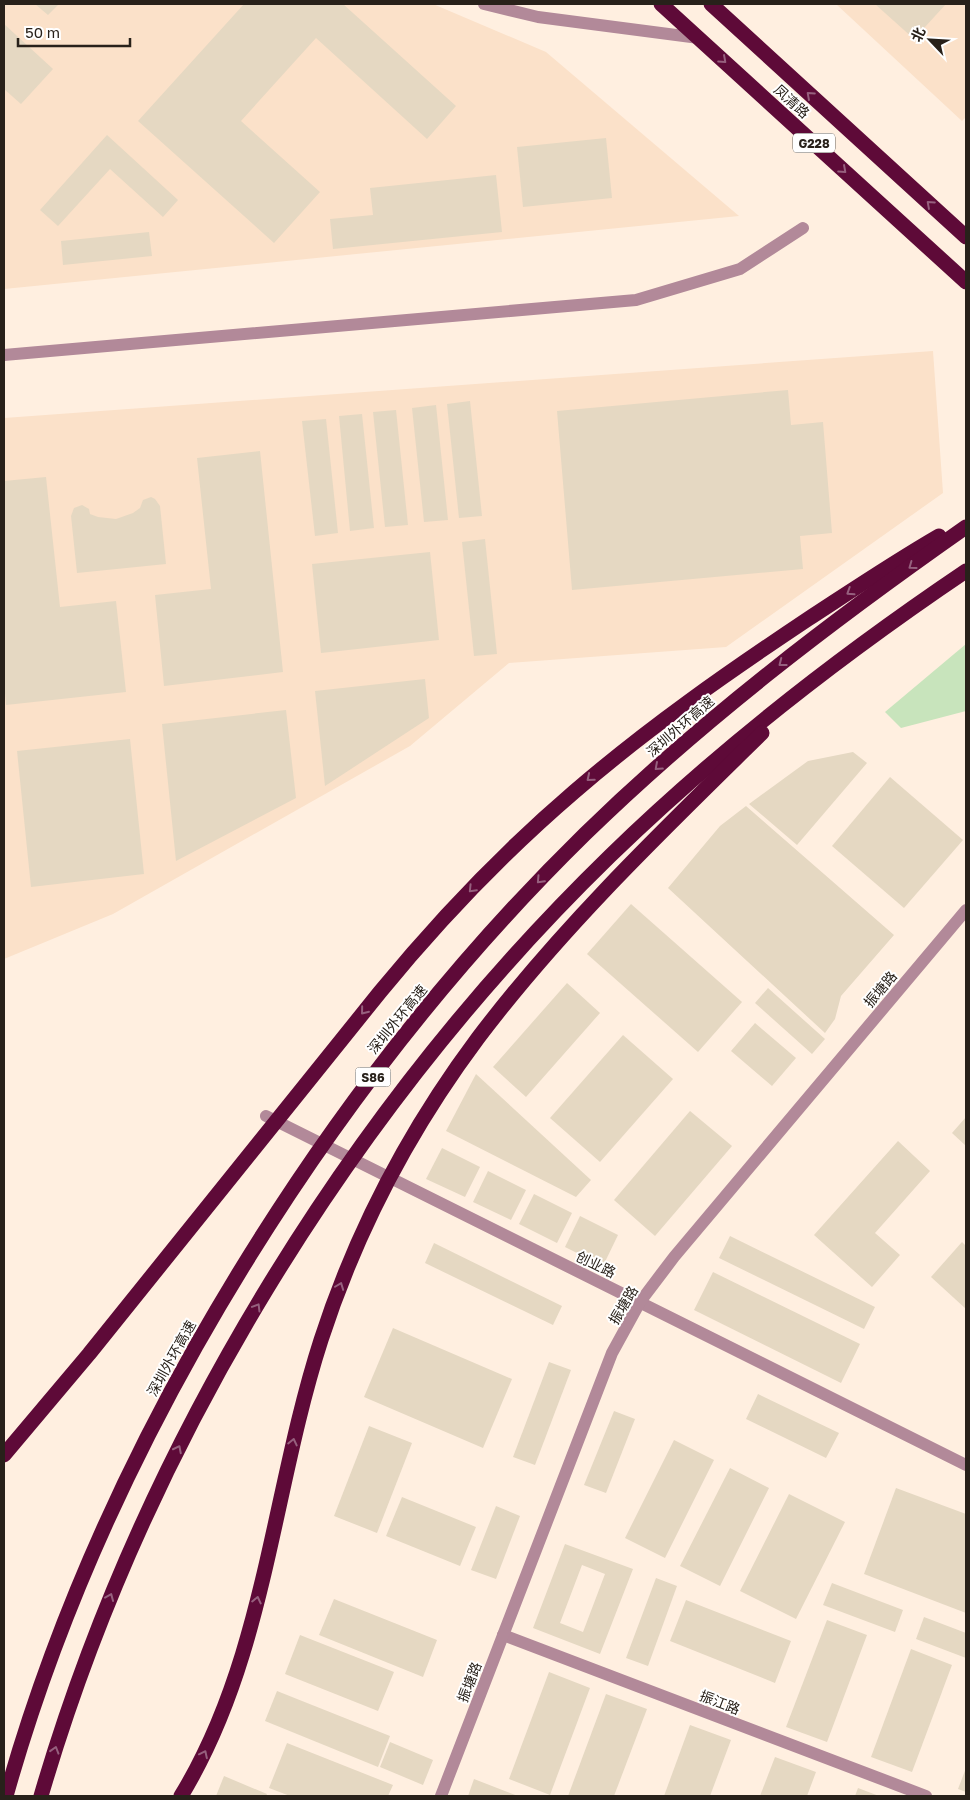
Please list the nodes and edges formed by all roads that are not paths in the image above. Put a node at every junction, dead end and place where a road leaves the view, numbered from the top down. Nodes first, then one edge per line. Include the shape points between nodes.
1 (484, 4) edge
2 (662, 4) edge
3 (711, 4) edge
4 (699, 38) junction
5 (803, 228) dead end
6 (966, 237) edge
7 (966, 282) edge
8 (4, 355) edge
9 (966, 520) edge
10 (966, 527) edge
11 (966, 570) edge
12 (822, 674) junction
13 (966, 910) edge
14 (266, 1116) dead end
15 (640, 1302) junction
16 (4, 1455) edge
17 (966, 1465) edge
18 (503, 1635) junction
19 (6, 1796) edge
20 (41, 1796) edge
21 (181, 1796) edge
22 (441, 1796) edge
23 (926, 1796) edge

1 - 4 street via 538,17
2 - 4 highway, 凤清路 / G228
6 -> 3 highway, 凤清路 / G228
4 -> 7 highway, 凤清路 / G228
5 - 8 street via 740,269 636,300
9 -> 16 highway, bridge via 904,556 734,669 626,749 522,839 396,972
10 -> 19 highway, 深圳外环高速 / S86, bridge via 775,668 621,800 479,946 356,1098 255,1247 138,1455 72,1602 39,1688
11 - 12 highway, S86, bridge
20 -> 12 highway, S86, bridge via 91,1645 151,1504 231,1352 337,1181 450,1030 577,889 685,787
21 -> 12 highway, bridge via 213,1736 245,1650 296,1429 330,1313 361,1235 414,1134 478,1038 551,949 692,802
13 - 15 street, 振塘路 via 674,1257
14 - 15 street, 创业路
15 - 17 street, 创业路
15 - 18 street, 振塘路 via 612,1353
18 - 22 street, 振塘路
18 - 23 street, 振江路

